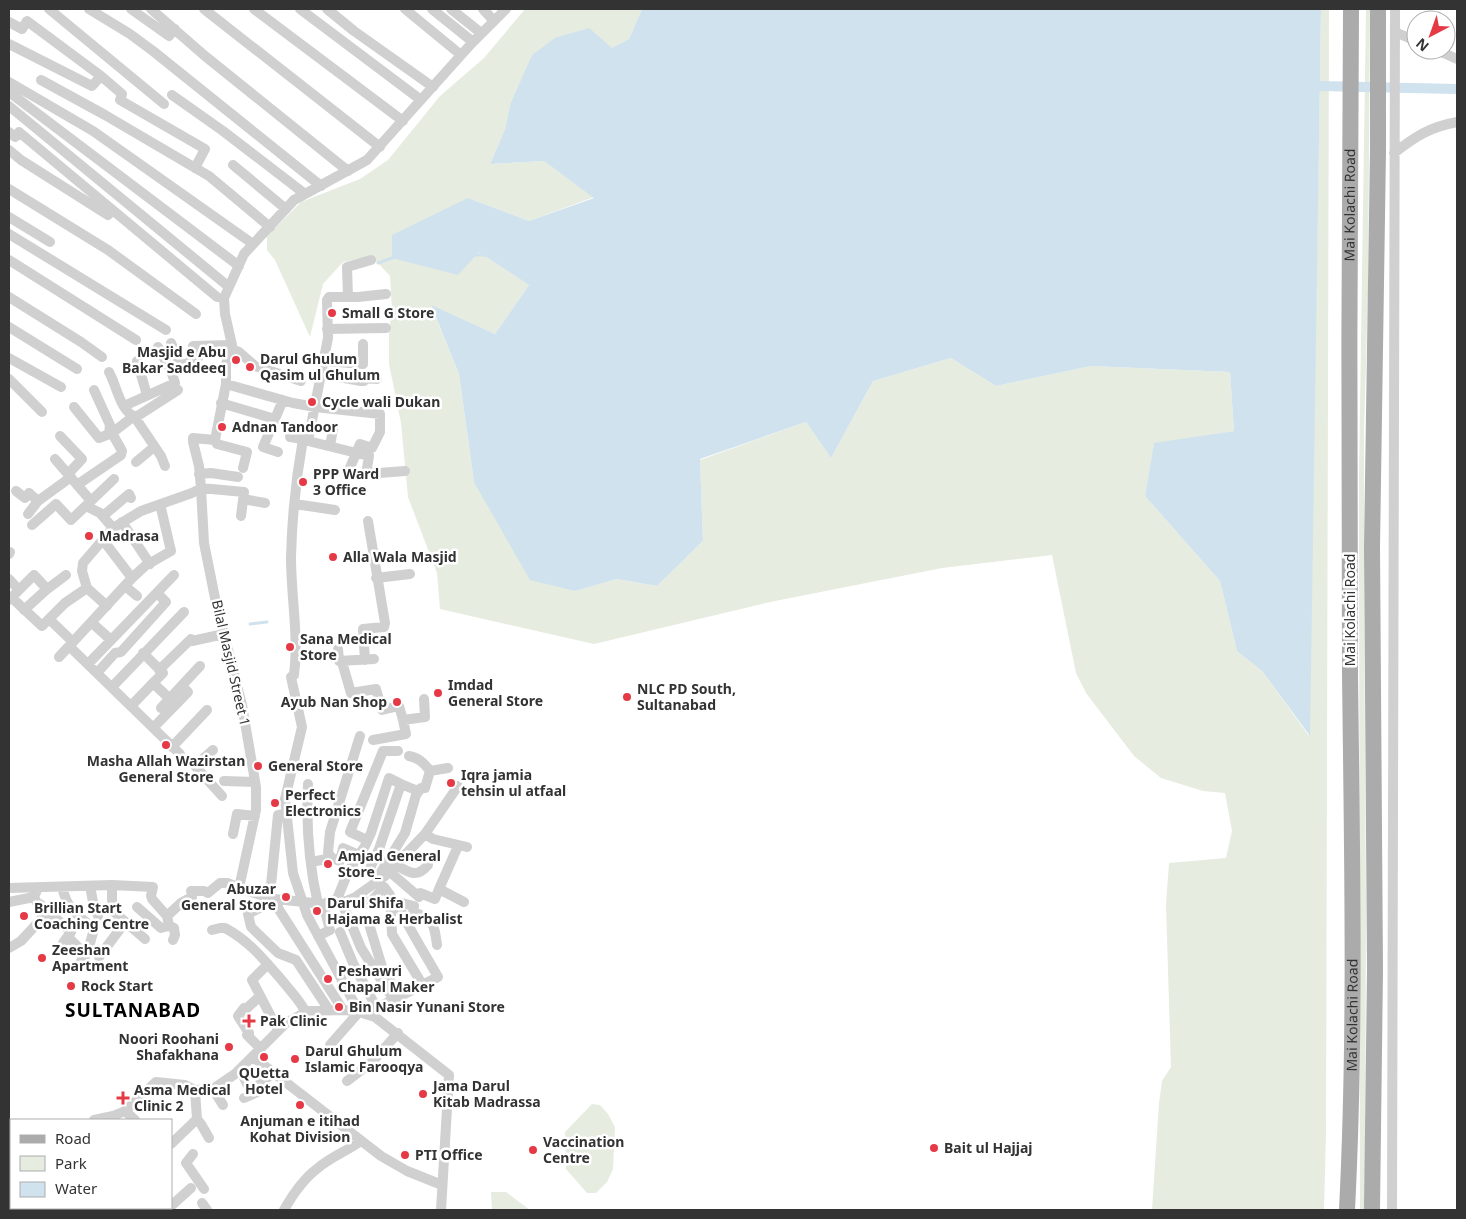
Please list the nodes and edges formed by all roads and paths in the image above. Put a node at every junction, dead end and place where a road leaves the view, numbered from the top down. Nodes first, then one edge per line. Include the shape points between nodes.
1 (49, 9) edge
2 (89, 9) edge
3 (131, 9) edge
4 (151, 9) edge
5 (204, 9) edge
6 (254, 9) edge
7 (300, 9) edge
8 (327, 9) edge
9 (405, 9) edge
10 (432, 9) edge
11 (451, 9) edge
12 (483, 9) edge
13 (506, 9) edge
14 (1351, 9) edge
15 (1378, 9) edge
16 (1395, 9) edge
17 (494, 21) junction
18 (9, 22) edge
19 (175, 29) junction
20 (1395, 32) junction
21 (481, 33) junction
22 (1406, 37) edge
23 (473, 42) junction
24 (9, 44) edge
25 (461, 55) junction
26 (101, 76) junction
27 (42, 80) dead end
28 (9, 86) edge
29 (433, 87) junction
30 (172, 95) dead end
31 (421, 100) junction
32 (164, 104) dead end
33 (9, 106) edge
34 (403, 121) junction
35 (1457, 122) edge
36 (9, 132) edge
37 (380, 147) junction
38 (9, 150) edge
39 (1386, 152) junction
40 (233, 164) dead end
41 (195, 168) junction
42 (348, 171) junction
43 (321, 186) junction
44 (9, 189) edge
45 (305, 194) junction
46 (286, 209) junction
47 (112, 210) junction
48 (9, 217) edge
49 (270, 227) junction
50 (9, 234) edge
51 (50, 242) dead end
52 (253, 244) junction
53 (9, 260) edge
54 (371, 260) dead end
55 (239, 266) junction
56 (229, 287) junction
57 (386, 294) dead end
58 (9, 297) edge
59 (348, 297) junction
60 (221, 299) junction
61 (196, 314) dead end
62 (9, 327) edge
63 (386, 328) dead end
64 (327, 329) junction
65 (166, 330) dead end
66 (136, 340) dead end
67 (171, 344) dead end
68 (363, 344) dead end
69 (232, 346) junction
70 (158, 347) dead end
71 (102, 357) dead end
72 (9, 358) edge
73 (137, 361) dead end
74 (324, 361) junction
75 (181, 366) junction
76 (77, 369) dead end
77 (171, 371) junction
78 (109, 372) dead end
79 (322, 374) junction
80 (9, 379) edge
81 (377, 379) dead end
82 (301, 381) dead end
83 (226, 384) junction
84 (61, 387) dead end
85 (94, 390) dead end
86 (178, 390) dead end
87 (147, 395) junction
88 (283, 400) junction
89 (221, 403) junction
90 (124, 406) junction
91 (74, 407) dead end
92 (315, 407) junction
93 (42, 412) dead end
94 (134, 416) junction
95 (275, 419) junction
96 (292, 428) dead end
97 (333, 429) dead end
98 (111, 433) junction
99 (60, 436) dead end
100 (215, 440) junction
101 (305, 440) junction
102 (330, 446) junction
103 (154, 447) junction
104 (278, 452) dead end
105 (356, 453) junction
106 (55, 459) dead end
107 (136, 462) dead end
108 (165, 466) dead end
109 (349, 470) dead end
110 (405, 471) dead end
111 (199, 474) junction
112 (72, 479) junction
113 (114, 479) dead end
114 (201, 488) junction
115 (16, 491) dead end
116 (131, 498) dead end
117 (243, 499) junction
118 (38, 501) junction
119 (265, 503) dead end
120 (88, 504) junction
121 (160, 504) junction
122 (295, 504) junction
123 (335, 510) dead end
124 (28, 514) dead end
125 (103, 516) junction
126 (241, 516) dead end
127 (368, 521) dead end
128 (32, 525) dead end
129 (117, 525) junction
130 (103, 540) junction
131 (150, 564) junction
132 (410, 574) dead end
133 (66, 575) dead end
134 (174, 575) dead end
135 (376, 578) junction
136 (9, 579) edge
137 (128, 582) junction
138 (87, 588) junction
139 (47, 589) junction
140 (157, 593) junction
141 (13, 596) edge
142 (136, 596) dead end
143 (106, 606) junction
144 (24, 610) junction
145 (184, 612) dead end
146 (49, 619) junction
147 (91, 622) junction
148 (224, 634) junction
149 (111, 640) junction
150 (71, 644) junction
151 (338, 649) dead end
152 (143, 653) junction
153 (59, 657) dead end
154 (342, 662) junction
155 (88, 664) junction
156 (200, 666) dead end
157 (160, 670) junction
158 (98, 673) junction
159 (153, 683) junction
160 (182, 686) junction
161 (112, 687) junction
162 (170, 699) junction
163 (424, 699) dead end
164 (131, 706) junction
165 (162, 708) dead end
166 (207, 710) dead end
167 (403, 720) junction
168 (153, 728) junction
169 (360, 736) dead end
170 (373, 740) dead end
171 (213, 750) dead end
172 (398, 751) dead end
173 (409, 756) dead end
174 (448, 768) dead end
175 (430, 771) junction
176 (224, 781) dead end
177 (255, 782) junction
178 (308, 784) dead end
179 (401, 784) junction
180 (458, 786) dead end
181 (418, 791) junction
182 (222, 796) dead end
183 (286, 813) junction
184 (255, 816) junction
185 (233, 834) dead end
186 (425, 834) junction
187 (367, 840) junction
188 (359, 855) junction
189 (332, 858) junction
190 (311, 862) junction
191 (428, 866) dead end
192 (370, 868) dead end
193 (390, 871) junction
194 (402, 883) junction
195 (112, 884) junction
196 (90, 886) junction
197 (62, 887) junction
198 (9, 888) edge
199 (239, 888) junction
200 (439, 889) junction
201 (260, 895) junction
202 (360, 895) junction
203 (36, 896) junction
204 (392, 900) junction
205 (339, 901) junction
206 (9, 902) edge
207 (278, 902) junction
208 (303, 902) junction
209 (464, 902) dead end
210 (321, 904) junction
211 (138, 907) dead end
212 (98, 916) dead end
213 (124, 921) junction
214 (168, 921) junction
215 (369, 924) dead end
216 (212, 930) dead end
217 (340, 932) dead end
218 (318, 936) junction
219 (145, 939) dead end
220 (173, 940) dead end
221 (438, 945) dead end
222 (89, 947) dead end
223 (9, 948) edge
224 (99, 957) dead end
225 (81, 960) dead end
226 (268, 964) junction
227 (422, 984) junction
228 (260, 996) junction
229 (397, 998) junction
230 (376, 1007) junction
231 (329, 1010) junction
232 (343, 1010) junction
233 (306, 1013) junction
234 (362, 1013) junction
235 (278, 1030) junction
236 (398, 1034) junction
237 (330, 1045) dead end
238 (261, 1048) junction
239 (253, 1057) junction
240 (240, 1069) junction
241 (274, 1073) junction
242 (347, 1081) dead end
243 (247, 1084) dead end
244 (213, 1089) junction
245 (195, 1090) junction
246 (244, 1098) dead end
247 (223, 1105) dead end
248 (125, 1111) junction
249 (101, 1119) edge
250 (134, 1119) edge
251 (197, 1119) junction
252 (209, 1138) dead end
253 (361, 1141) junction
254 (172, 1143) edge
255 (193, 1154) dead end
256 (442, 1185) junction
257 (191, 1188) dead end
258 (204, 1189) dead end
259 (172, 1207) edge
260 (284, 1210) edge
261 (442, 1210) edge
262 (1347, 1210) edge
263 (1372, 1210) edge
264 (1392, 1210) edge

1 - 32 street
2 - 43 street via 138,40
3 - 19 street via 169,36
4 - 19 street
5 - 37 street
6 - 34 street
7 - 31 street
8 - 29 street
9 - 25 street
10 - 23 street
11 - 21 street
12 - 17 street
13 - 17 street
14 - 262 main road, Mai Kolachi Road via 1349,536 1352,919
15 - 39 main road, Mai Kolachi Road
16 - 20 street
17 - 21 street
18 - 26 street via 22,30 27,21
19 - 42 street
20 - 22 street
20 - 39 street via 1394,111
21 - 23 street
23 - 25 street
24 - 26 street via 92,86
25 - 29 street
26 - 41 street via 122,94 120,100 205,148
27 - 41 street
28 - 52 street via 93,132
28 - 55 street
29 - 31 street
30 - 45 street
31 - 34 street
33 - 56 street
34 - 37 street
35 - 39 street via 1433,127
36 - 47 street via 15,137 19,132
37 - 42 street via 368,160
38 - 47 street via 108,215
39 - 263 main road, Mai Kolachi Road via 1372,547 1375,970
39 - 264 street
40 - 46 street
41 - 49 street
42 - 43 street
43 - 45 street
44 - 61 street via 108,250
45 - 46 street
46 - 49 street
47 - 60 street
48 - 51 street
49 - 52 street
50 - 65 street
52 - 55 street
53 - 66 street
54 - 59 street via 347,267
55 - 56 street
56 - 60 street
57 - 59 street
58 - 71 street
59 - 64 street via 329,297 327,300
60 - 69 street
62 - 76 street
63 - 64 street
64 - 74 street
67 - 75 street
68 - 74 street via 363,364
69 - 75 street via 193,346 198,358
69 - 82 street via 255,366
69 - 83 street via 226,364
70 - 77 street
72 - 84 street
73 - 87 street
74 - 79 street
75 - 77 street
77 - 87 street via 175,383
78 - 90 street
79 - 81 street via 364,382 365,378
79 - 92 street
80 - 93 street
83 - 88 street
83 - 89 street
85 - 98 street
86 - 94 street
87 - 90 street
88 - 92 street
88 - 95 street
89 - 95 street
89 - 100 street
90 - 94 street
91 - 98 street via 99,438
92 - 101 street
92 - 105 street via 380,414 380,432 372,448 360,444
94 - 98 street
94 - 103 street
95 - 104 street via 263,447
96 - 101 street via 290,437
97 - 102 street
98 - 112 street via 121,455
99 - 112 street via 82,459
100 - 111 street, Bilal Masjid Street 1 via 193,438
100 - 111 street via 217,444 247,452 240,472
101 - 102 street
101 - 122 street via 296,480
102 - 105 street
103 - 107 street
103 - 108 street
105 - 109 street
105 - 110 street via 369,456 366,474
106 - 112 street
111 - 114 street, Bilal Masjid Street 1
112 - 118 street
112 - 120 street
113 - 120 street
114 - 117 street via 244,492
114 - 121 street
114 - 148 street, Bilal Masjid Street 1 via 204,543
115 - 118 street via 25,498 28,493
116 - 125 street via 128,494
117 - 119 street
117 - 126 street
118 - 124 street
120 - 125 street via 89,509
120 - 128 street via 71,520 56,504
121 - 129 street
121 - 131 street via 171,552
122 - 123 street
122 - 183 street via 292,557 297,654 291,677 302,727 285,799
125 - 129 street
127 - 135 street
129 - 130 street
129 - 131 street
130 - 137 street
130 - 138 street via 83,563
131 - 137 street
132 - 135 street
133 - 139 street
134 - 140 street
135 - 154 street via 384,627 363,629 370,660
136 - 141 street
137 - 142 street
137 - 143 street
138 - 143 street
138 - 146 street via 64,603
139 - 141 street via 34,575
139 - 144 street
140 - 149 street
140 - 158 street via 166,602
141 - 144 street
143 - 147 street
144 - 146 street via 42,626
145 - 152 street
146 - 150 street
147 - 149 street
147 - 150 street
148 - 157 street via 192,640
148 - 177 street, Bilal Masjid Street 1 via 242,705
149 - 155 street
150 - 153 street
150 - 155 street
151 - 154 street via 339,662
152 - 157 street
152 - 161 street
154 - 167 street via 351,693 376,689 382,710 399,706
155 - 158 street
156 - 160 street
157 - 159 street via 162,673
158 - 161 street
159 - 162 street
159 - 164 street
160 - 162 street
160 - 168 street via 188,692
161 - 164 street
162 - 165 street
163 - 167 street via 425,717
164 - 168 street
166 - 168 street via 176,751
167 - 170 street via 406,734
169 - 189 street via 330,832 328,853
171 - 182 street via 194,766
172 - 187 street via 383,750 350,832
173 - 175 street via 417,758
174 - 175 street
175 - 181 street via 425,788
176 - 177 street
177 - 184 street, Bilal Masjid Street 1
178 - 190 street
179 - 181 street
179 - 187 street via 389,778
179 - 192 street
180 - 186 street
181 - 193 street via 405,833 381,872
183 - 201 street via 278,814 271,885
183 - 208 street via 293,872
184 - 185 street via 237,814
184 - 199 street, Bilal Masjid Street 1
186 - 193 street
186 - 200 street via 432,839 463,846
187 - 188 street
188 - 189 street via 343,848 340,861
188 - 205 street via 348,872
189 - 190 street
190 - 210 street
191 - 193 street via 419,873
193 - 194 street
193 - 202 street
194 - 200 street via 418,897 420,893 434,899
194 - 204 street
195 - 196 street
195 - 213 street via 114,912
195 - 214 street via 154,886 152,899
196 - 197 street
196 - 212 street
197 - 203 street
197 - 222 street via 70,909 94,929
198 - 203 street
199 - 201 street
199 - 214 street via 220,883 208,893 192,894
200 - 209 street
201 - 207 street
202 - 204 street via 369,904 384,888
202 - 205 street
203 - 206 street
203 - 223 street via 44,916 18,944
203 - 225 street via 71,932 65,940 86,955
204 - 221 street via 414,906 412,912 431,920
204 - 227 street via 392,934
204 - 227 street via 438,977
205 - 210 street
205 - 229 street via 361,948
207 - 208 street
207 - 231 street via 248,914 251,927 278,953 296,960
207 - 232 street
208 - 210 street
208 - 218 street
210 - 218 street via 330,930
211 - 214 street via 161,928
213 - 219 street
213 - 224 street
214 - 220 street via 174,928
215 - 229 street
216 - 226 street via 220,928 232,932 253,947
217 - 230 street
218 - 234 street
226 - 228 street via 252,980
226 - 233 street
227 - 229 street
228 - 235 street
228 - 238 street via 238,1016 250,1033 247,1035
229 - 230 street
230 - 234 street
231 - 232 street
231 - 233 street
232 - 234 street
233 - 235 street
234 - 236 street via 375,1016
234 - 237 street
235 - 238 street
236 - 242 street via 372,1062
236 - 256 street via 449,1075
238 - 239 street
239 - 240 street
239 - 241 street
240 - 243 street
240 - 244 street
241 - 246 street via 260,1083 262,1090
241 - 253 street
244 - 245 street
244 - 247 street
245 - 248 street via 156,1082
245 - 251 street
248 - 249 street
248 - 250 street
251 - 252 street
251 - 254 street
253 - 256 street via 407,1171
253 - 260 street via 318,1167 297,1188
255 - 258 street via 186,1163
256 - 261 street
257 - 259 street

